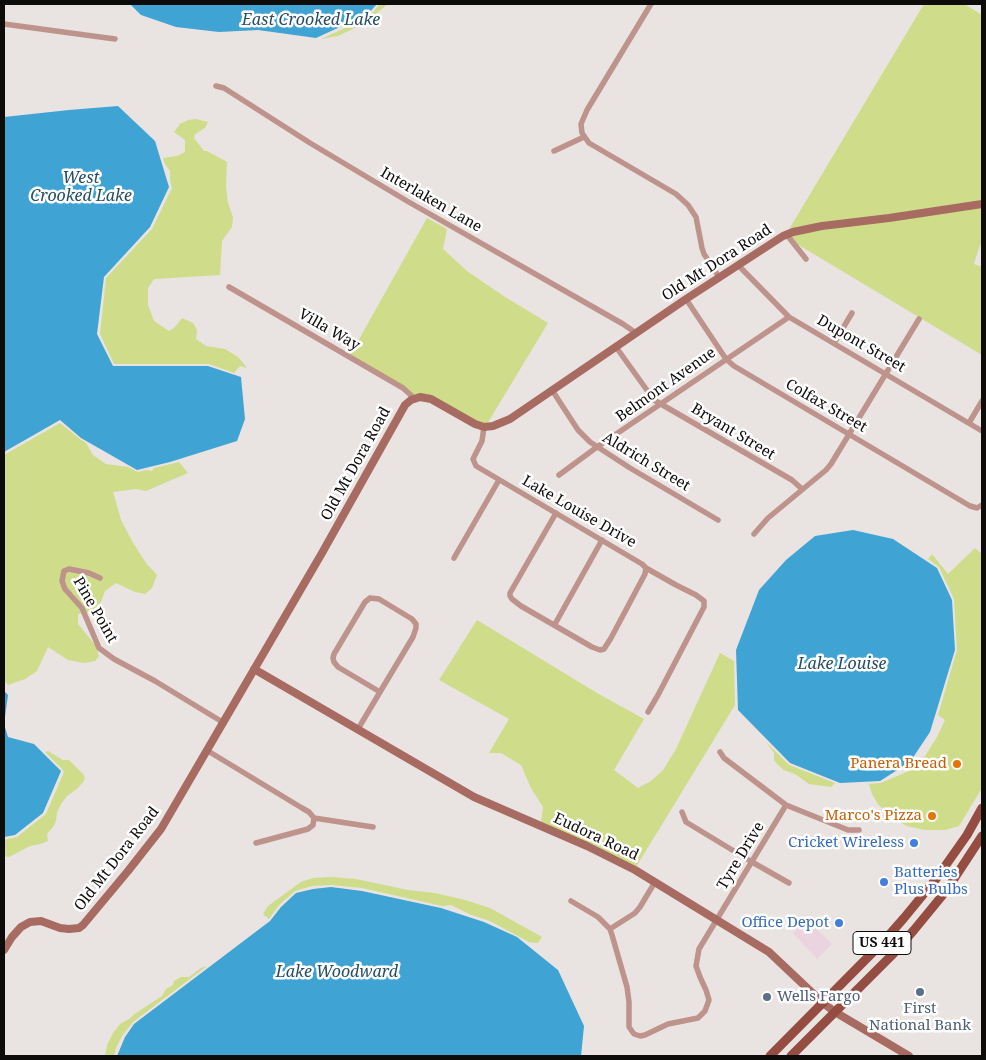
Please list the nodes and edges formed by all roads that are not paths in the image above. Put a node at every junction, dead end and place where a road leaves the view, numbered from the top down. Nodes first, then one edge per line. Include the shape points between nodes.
1 (651, 4) edge
2 (4, 24) edge
3 (116, 39) dead end
4 (216, 86) dead end
5 (584, 137) junction
6 (554, 152) dead end
7 (982, 204) edge
8 (787, 235) junction
9 (806, 259) dead end
10 (738, 265) junction
11 (719, 277) junction
12 (229, 287) dead end
13 (686, 299) junction
14 (852, 313) dead end
15 (789, 317) junction
16 (919, 319) dead end
17 (636, 333) junction
18 (834, 343) junction
19 (616, 347) junction
20 (726, 359) junction
21 (886, 374) junction
22 (552, 390) junction
23 (414, 398) junction
24 (982, 401) edge
25 (661, 404) junction
26 (969, 423) junction
27 (484, 427) junction
28 (982, 431) edge
29 (850, 434) junction
30 (596, 447) junction
31 (559, 475) dead end
32 (499, 480) junction
33 (802, 489) junction
34 (980, 507) edge
35 (556, 513) junction
36 (718, 520) dead end
37 (754, 534) dead end
38 (602, 540) junction
39 (454, 558) dead end
40 (646, 568) junction
41 (100, 578) dead end
42 (554, 624) junction
43 (254, 669) junction
44 (380, 692) junction
45 (648, 712) dead end
46 (224, 723) junction
47 (358, 729) junction
48 (208, 751) junction
49 (720, 752) dead end
50 (786, 805) junction
51 (982, 808) edge
52 (682, 812) dead end
53 (314, 818) junction
54 (374, 827) dead end
55 (859, 830) dead end
56 (982, 836) edge
57 (256, 842) dead end
58 (752, 862) junction
59 (655, 882) junction
60 (789, 883) dead end
61 (571, 901) dead end
62 (717, 920) junction
63 (610, 929) junction
64 (4, 950) edge
65 (823, 1003) junction
66 (835, 1012) junction
67 (770, 1056) edge
68 (791, 1056) edge
69 (909, 1056) edge

1 - 5 street via 587,110 581,124
2 - 3 street
4 - 17 street, Interlaken Lane
5 - 6 street
5 - 11 street via 601,151 688,204 696,217 704,254
7 - 8 street, Old Mt Dora Road via 822,226
8 - 9 street
8 - 10 street, Old Mt Dora Road
10 - 11 street, Old Mt Dora Road
10 - 15 street, Dupont Street
11 - 13 street, Old Mt Dora Road
12 - 23 street, Villa Way via 403,388
13 - 17 street, Old Mt Dora Road
13 - 20 street, Colfax Street
14 - 18 street
15 - 18 street, Dupont Street
15 - 20 street, Belmont Avenue
16 - 21 street
17 - 19 street, Old Mt Dora Road
18 - 21 street, Dupont Street
19 - 22 street, Old Mt Dora Road
19 - 25 street, Bryant Street via 654,400
20 - 25 street, Belmont Avenue
20 - 29 street, Colfax Street
21 - 26 street, Dupont Street
21 - 29 street
22 - 27 street, Old Mt Dora Road via 505,422
22 - 30 street, Aldrich Street via 584,438
23 - 27 street via 431,399
23 - 43 street, Old Mt Dora Road via 405,405
24 - 26 street
25 - 30 street, Belmont Avenue
25 - 33 street, Bryant Street via 792,480
26 - 28 street, Dupont Street
27 - 32 street, Lake Louise Drive via 474,461 476,466
29 - 33 street via 826,470
29 - 34 street, Colfax Street via 970,506
30 - 31 street, Belmont Avenue
30 - 36 street, Aldrich Street
32 - 35 street, Lake Louise Drive
32 - 39 street
33 - 37 street
35 - 38 street, Lake Louise Drive
35 - 42 street via 510,593 521,606
38 - 40 street, Lake Louise Drive
38 - 42 street
40 - 42 street via 604,649 592,647
40 - 45 street, Lake Louise Drive via 705,603
41 - 46 street, Pine Point via 68,569 64,571 62,582 67,593 82,608 99,648 114,660
43 - 46 street, Old Mt Dora Road
43 - 47 street, Eudora Road
44 - 44 street via 335,665 333,658 370,598 379,599 416,624 413,637
44 - 47 street
46 - 48 street, Old Mt Dora Road
47 - 59 street, Eudora Road via 474,797 614,859
48 - 53 street
48 - 64 street, Old Mt Dora Road via 161,829 87,921 79,928 69,930 41,921 26,923
49 - 50 street
50 - 55 street via 848,830
50 - 58 street, Tyre Drive
51 - 65 main road, US 441 via 954,855 922,897
52 - 58 street via 686,822
53 - 54 street
53 - 57 street via 308,830
56 - 66 main road, US 441 via 946,891 920,923
58 - 60 street
58 - 62 street, Tyre Drive
59 - 62 street, Eudora Road
59 - 63 street via 635,913
61 - 63 street via 598,917
62 - 63 street, Tyre Drive via 699,949 696,961 708,996 705,1011 698,1018 668,1024 640,1036 634,1034 630,1027 628,987
62 - 65 street, Eudora Road via 769,952
65 - 66 street, Eudora Road
65 - 67 main road, US 441
66 - 68 main road, US 441
66 - 69 street, Eudora Road

